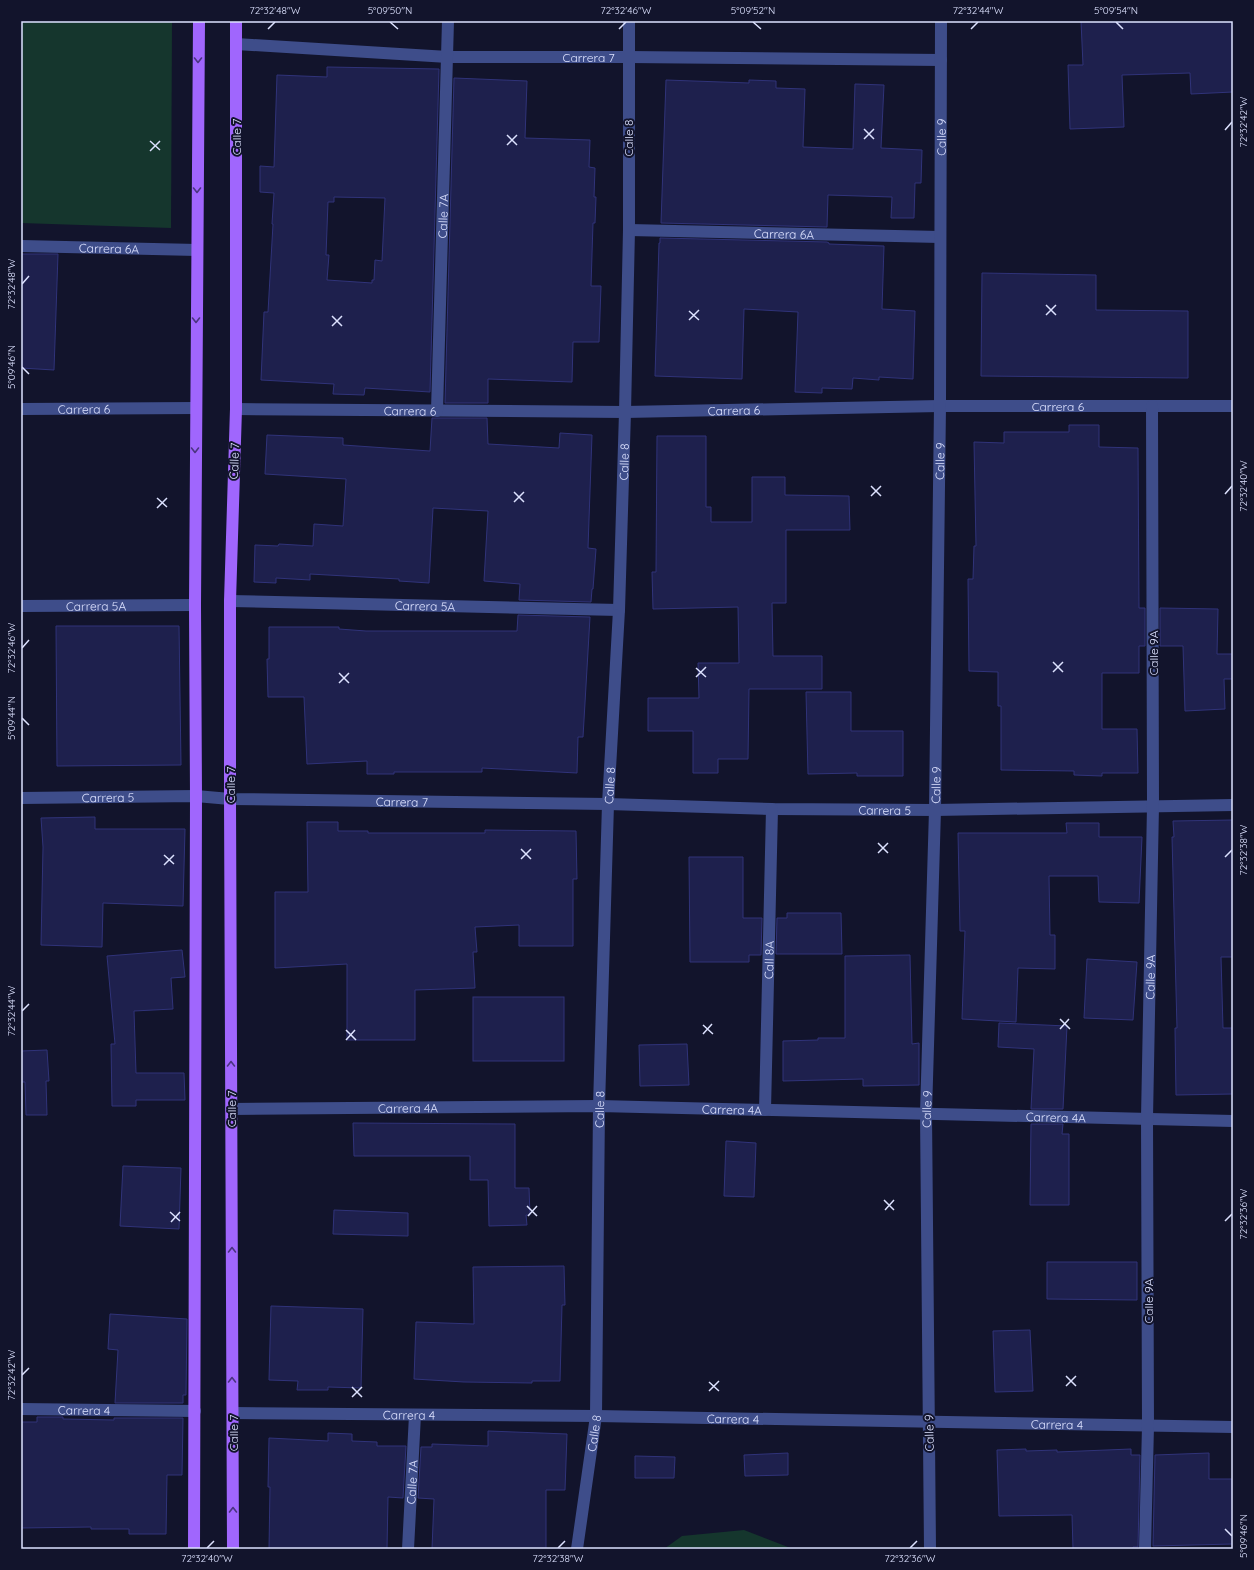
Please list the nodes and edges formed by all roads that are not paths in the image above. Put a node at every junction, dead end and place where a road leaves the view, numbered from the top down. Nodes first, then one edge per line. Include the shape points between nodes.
1 (199, 21) edge
2 (236, 21) edge
3 (448, 21) edge
4 (629, 21) edge
5 (941, 21) edge
6 (236, 44) junction
7 (448, 57) junction
8 (628, 57) junction
9 (941, 60) junction
10 (629, 230) junction
11 (940, 237) junction
12 (21, 246) edge
13 (197, 250) junction
14 (940, 406) junction
15 (1152, 406) junction
16 (1233, 406) edge
17 (196, 408) junction
18 (21, 409) edge
19 (236, 409) junction
20 (437, 411) junction
21 (626, 412) junction
22 (230, 601) junction
23 (194, 604) junction
24 (21, 606) edge
25 (619, 610) junction
26 (196, 796) junction
27 (21, 798) edge
28 (230, 799) junction
29 (608, 804) junction
30 (1233, 805) edge
31 (1153, 806) junction
32 (772, 809) junction
33 (935, 810) junction
34 (599, 1106) junction
35 (231, 1108) junction
36 (765, 1110) junction
37 (926, 1113) junction
38 (1147, 1118) junction
39 (1233, 1121) edge
40 (21, 1409) edge
41 (195, 1411) junction
42 (232, 1413) junction
43 (415, 1415) junction
44 (596, 1416) junction
45 (929, 1422) junction
46 (1148, 1426) junction
47 (1233, 1427) edge
48 (194, 1549) edge
49 (233, 1549) edge
50 (408, 1549) edge
51 (577, 1549) edge
52 (930, 1549) edge
53 (1145, 1549) edge

1 -> 13 main road
2 - 6 main road, Calle 7
3 - 7 street, Calle 7A
4 - 8 street, Calle 8
5 - 9 street, Calle 9
6 - 7 street, Carrera 7
6 - 19 main road, Calle 7
7 - 8 street, Carrera 7
7 - 20 street, Calle 7A
8 - 9 street, Carrera 7
8 - 10 street, Calle 8
9 - 11 street, Calle 9
10 - 11 street, Carrera 6A
10 - 21 street, Calle 8
11 - 14 street, Calle 9
12 - 13 street, Carrera 6A
13 -> 17 main road
14 - 15 street, Carrera 6
14 - 21 street, Carrera 6
14 - 33 street, Calle 9
15 - 16 street, Carrera 6
15 - 31 street, Calle 9A
17 - 18 street, Carrera 6
17 -> 23 main road
19 - 20 street, Carrera 6
19 - 22 main road, Calle 7
20 - 21 street, Carrera 6
21 - 25 street, Calle 8
22 - 25 street, Carrera 5A
22 - 28 main road, Calle 7
23 - 24 street, Carrera 5A
23 - 26 main road
25 - 29 street, Calle 8
26 - 27 street, Carrera 5
26 - 28 street, Carrera 7
26 - 41 main road
28 - 29 street, Carrera 7
35 -> 28 main road, Calle 7
29 - 32 street, Carrera 5
29 - 34 street, Calle 8
30 - 31 street, Carrera 5
31 - 33 street, Carrera 5
31 - 38 street, Calle 9A
32 - 33 street, Carrera 5
32 - 36 street, Call 8A
33 - 37 street, Calle 9
34 - 35 street, Carrera 4A
34 - 36 street, Carrera 4A
34 - 44 street, Calle 8
42 -> 35 main road, Calle 7
36 - 37 street, Carrera 4A
37 - 38 street, Carrera 4A
37 - 45 street, Calle 9
38 - 39 street, Carrera 4A
38 - 46 street, Calle 9A
40 - 41 street, Carrera 4
41 - 48 main road
42 - 43 street, Carrera 4
49 -> 42 main road, Calle 7
43 - 44 street, Carrera 4
43 - 50 street, Calle 7A
44 - 45 street, Carrera 4
44 - 51 street, Calle 8
45 - 46 street, Carrera 4
45 - 52 street, Calle 9
46 - 47 street, Carrera 4
46 - 53 street, Calle 9A

